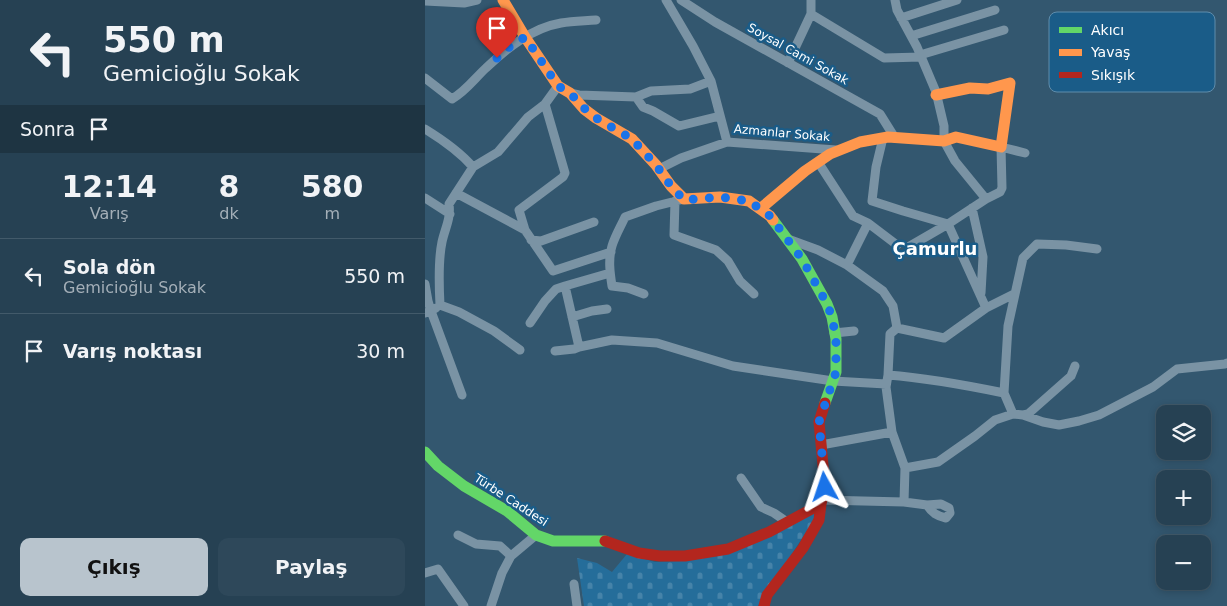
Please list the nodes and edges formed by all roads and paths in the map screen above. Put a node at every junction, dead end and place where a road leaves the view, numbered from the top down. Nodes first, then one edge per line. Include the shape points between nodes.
1 (477, 0) edge
2 (503, 0) edge
3 (667, 0) edge
4 (681, 0) edge
5 (811, 0) edge
6 (895, 0) edge
7 (957, 0) edge
8 (429, 1) edge
9 (995, 10) dead end
10 (811, 14) junction
11 (901, 18) junction
12 (596, 20) dead end
13 (1004, 30) dead end
14 (911, 36) junction
15 (525, 37) junction
16 (921, 56) junction
17 (788, 63) junction
18 (425, 78) edge
19 (711, 81) junction
20 (558, 86) junction
21 (617, 90) dead end
22 (570, 93) junction
23 (936, 95) junction
24 (606, 96) junction
25 (636, 97) junction
26 (545, 104) junction
27 (720, 116) junction
28 (425, 129) edge
29 (883, 138) junction
30 (895, 138) junction
31 (944, 140) junction
32 (727, 142) junction
33 (1001, 147) junction
34 (840, 150) junction
35 (1025, 152) dead end
36 (818, 162) junction
37 (473, 167) junction
38 (659, 169) junction
39 (456, 193) junction
40 (425, 198) edge
41 (986, 199) junction
42 (680, 200) junction
43 (972, 208) junction
44 (760, 209) junction
45 (451, 214) junction
46 (594, 222) dead end
47 (867, 223) junction
48 (948, 224) junction
49 (525, 230) junction
50 (788, 239) junction
51 (531, 240) junction
52 (897, 245) dead end
53 (910, 246) dead end
54 (1097, 249) dead end
55 (611, 252) junction
56 (847, 265) junction
57 (611, 273) junction
58 (425, 284) edge
59 (565, 286) junction
60 (644, 294) dead end
61 (754, 294) dead end
62 (1014, 294) junction
63 (981, 295) junction
64 (440, 306) junction
65 (986, 308) junction
66 (607, 309) dead end
67 (428, 312) edge
68 (572, 317) junction
69 (530, 323) dead end
70 (897, 328) junction
71 (854, 331) dead end
72 (834, 333) junction
73 (579, 347) junction
74 (520, 350) dead end
75 (555, 351) dead end
76 (1227, 363) edge
77 (1075, 366) dead end
78 (887, 380) junction
79 (833, 381) junction
80 (1004, 393) junction
81 (462, 395) dead end
82 (1018, 415) junction
83 (892, 432) junction
84 (821, 445) junction
85 (425, 452) edge
86 (905, 468) junction
87 (741, 478) dead end
88 (821, 502) junction
89 (904, 502) junction
90 (927, 505) dead end
91 (787, 522) junction
92 (536, 535) junction
93 (458, 536) dead end
94 (511, 556) junction
95 (425, 573) edge
96 (573, 584) dead end
97 (464, 606) edge
98 (491, 606) edge
99 (577, 606) edge
100 (764, 606) edge

1 - 8 street via 464,3
2 - 15 street
3 - 19 street, Azmanlar Sokak
4 - 17 street, Soysal Cami Sokak
5 - 10 street
6 - 11 street
7 - 11 street
9 - 14 street
10 - 16 street via 884,58
10 - 17 street
11 - 14 street
12 - 15 street via 560,23 538,29
13 - 16 street
14 - 16 street
15 - 18 street via 508,48 452,99
15 - 20 street
16 - 23 street
17 - 30 street, Soysal Cami Sokak via 880,114
19 - 25 street via 691,88 651,91
19 - 27 street, Azmanlar Sokak
20 - 22 street
20 - 26 street
21 - 24 street
22 - 24 street
22 - 38 street via 596,118 632,139
23 - 31 street
23 - 33 street via 970,88 989,89 1010,83
24 - 25 street
25 - 27 street via 643,107 679,126
26 - 37 street via 528,117 498,152
26 - 49 street via 565,173 519,210
27 - 32 street, Azmanlar Sokak
28 - 37 street via 461,153
29 - 30 street
29 - 34 street
29 - 48 street via 872,201
30 - 31 street
31 - 33 street via 957,137
31 - 41 street via 955,161
32 - 34 street, Azmanlar Sokak
32 - 38 street
33 - 35 street
33 - 41 street via 1001,192
34 - 36 street
36 - 44 street
36 - 47 street via 853,216
37 - 39 street
38 - 42 street
39 - 45 street via 449,204
39 - 49 street
40 - 45 street
41 - 43 street
42 - 44 street via 720,197 749,201
42 - 55 street via 625,217
42 - 61 street via 674,235 716,250
43 - 48 street
43 - 63 street via 983,257
44 - 50 street via 770,216
45 - 64 street via 441,244
46 - 51 street via 541,241
47 - 52 street
47 - 56 street
48 - 53 street
48 - 63 street
49 - 51 street
50 - 56 street
50 - 72 street via 827,304
51 - 55 street via 553,271
54 - 62 street via 1037,244 1023,258
55 - 57 street
56 - 70 street via 883,292 893,306
57 - 59 street
57 - 60 street via 612,286
58 - 67 street
59 - 68 street
59 - 69 street via 545,301
62 - 65 street
62 - 80 street via 1008,326
63 - 65 street
64 - 67 street
64 - 74 street via 459,312 494,331
65 - 70 street via 944,338
66 - 68 street
67 - 81 street
68 - 73 street
70 - 78 street via 889,334
71 - 72 street
72 - 79 street via 836,372
73 - 75 street
73 - 79 street via 612,340 657,343 733,366
76 - 82 street via 1177,369 1153,387 1099,415 1079,421 1059,425
77 - 82 street via 1071,376 1028,414
78 - 79 street
78 - 80 street via 915,377
78 - 83 street
79 - 84 street via 819,422
80 - 82 street
82 - 86 street via 995,420 938,462
83 - 84 street
83 - 86 street
84 - 88 street via 825,487
85 - 92 street, Türbe Caddesi via 464,486 507,511
86 - 89 street
87 - 91 street via 761,507
88 - 89 street
88 - 91 street, Türbe Caddesi
88 - 100 street via 819,520 803,548 767,595
89 - 90 street
91 - 92 street, Türbe Caddesi via 728,549 685,556 639,553 604,541 553,541
92 - 94 street
93 - 94 street via 476,544 500,546
94 - 98 street
95 - 97 street via 438,569
96 - 99 street

